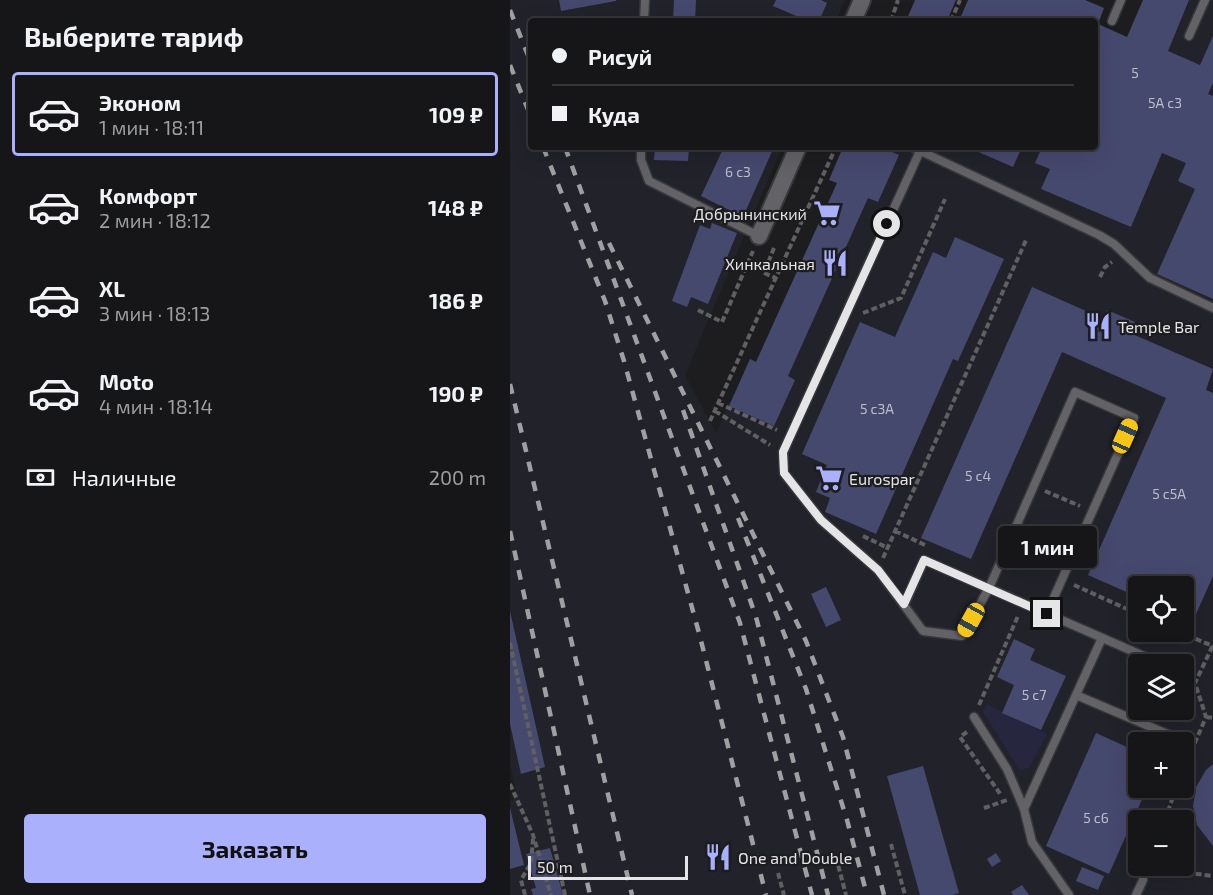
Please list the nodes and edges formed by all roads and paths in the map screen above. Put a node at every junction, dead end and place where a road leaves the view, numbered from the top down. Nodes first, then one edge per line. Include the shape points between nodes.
1 (645, 0) edge
2 (862, 0) edge
3 (898, 0) edge
4 (960, 0) edge
5 (1121, 0) edge
6 (1205, 0) edge
7 (644, 18) edge
8 (854, 18) edge
9 (892, 18) edge
10 (952, 18) edge
11 (1112, 21) dead end
12 (1189, 36) dead end
13 (641, 150) edge
14 (797, 150) edge
15 (835, 150) edge
16 (913, 150) edge
17 (918, 150) edge
18 (945, 199) dead end
19 (759, 236) junction
20 (1027, 238) dead end
21 (1123, 253) junction
22 (1100, 277) dead end
23 (776, 278) junction
24 (1213, 308) edge
25 (698, 310) dead end
26 (860, 314) dead end
27 (718, 403) junction
28 (715, 411) junction
29 (710, 421) dead end
30 (777, 430) dead end
31 (767, 443) dead end
32 (1034, 486) junction
33 (1092, 512) junction
34 (895, 531) junction
35 (935, 549) dead end
36 (878, 570) junction
37 (989, 588) junction
38 (1053, 601) junction
39 (1024, 603) junction
40 (904, 604) junction
41 (1128, 609) edge
42 (1047, 614) junction
43 (1102, 638) junction
44 (1194, 638) edge
45 (510, 643) edge
46 (1213, 646) edge
47 (1139, 654) edge
48 (1076, 695) junction
49 (1206, 717) junction
50 (1213, 718) edge
51 (976, 721) junction
52 (1163, 732) edge
53 (1194, 745) edge
54 (510, 784) edge
55 (984, 808) dead end
56 (1024, 809) junction
57 (533, 835) junction
58 (891, 844) dead end
59 (836, 857) dead end
60 (778, 873) dead end
61 (1194, 874) edge
62 (1213, 876) edge
63 (1143, 880) dead end
64 (525, 895) edge
65 (551, 895) edge
66 (565, 895) edge
67 (784, 895) edge
68 (846, 895) edge
69 (905, 895) edge
70 (1069, 895) edge
71 (1136, 895) edge

1 - 7 lane
2 - 8 street
3 - 9 path
4 - 10 path
5 - 11 lane
6 - 12 lane
13 - 19 lane via 640,160 649,182
14 - 19 street
15 - 23 path
16 - 36 lane via 783,452 784,473 821,520
17 - 21 lane via 1099,235
18 - 26 path via 901,298
19 - 23 path via 776,242 764,273
19 - 25 path via 722,322
20 - 34 path
21 - 22 path via 1105,267
21 - 24 lane via 1150,278
23 - 27 path
27 - 28 path
27 - 30 path
28 - 29 path
28 - 31 path
32 - 33 path
32 - 33 lane via 1075,392 1134,418
32 - 37 lane
33 - 38 lane
34 - 35 path
34 - 36 path
36 - 40 lane
37 - 39 lane
37 - 40 lane via 924,560
37 - 40 lane via 962,636 923,631
38 - 41 path via 1062,605 1072,584
38 - 42 lane
39 - 42 lane
39 - 51 path
42 - 43 lane
43 - 47 lane
43 - 48 lane
44 - 46 path
45 - 66 path
46 - 49 path via 1195,683
48 - 52 lane
48 - 56 lane
49 - 50 path
49 - 53 path
51 - 55 path via 960,737 1005,801
51 - 56 lane via 1007,769
54 - 57 path
56 - 70 lane via 1032,842
57 - 64 path via 531,863 521,880
57 - 65 path
58 - 69 path
59 - 68 path
60 - 67 path
61 - 62 path
63 - 71 lane

